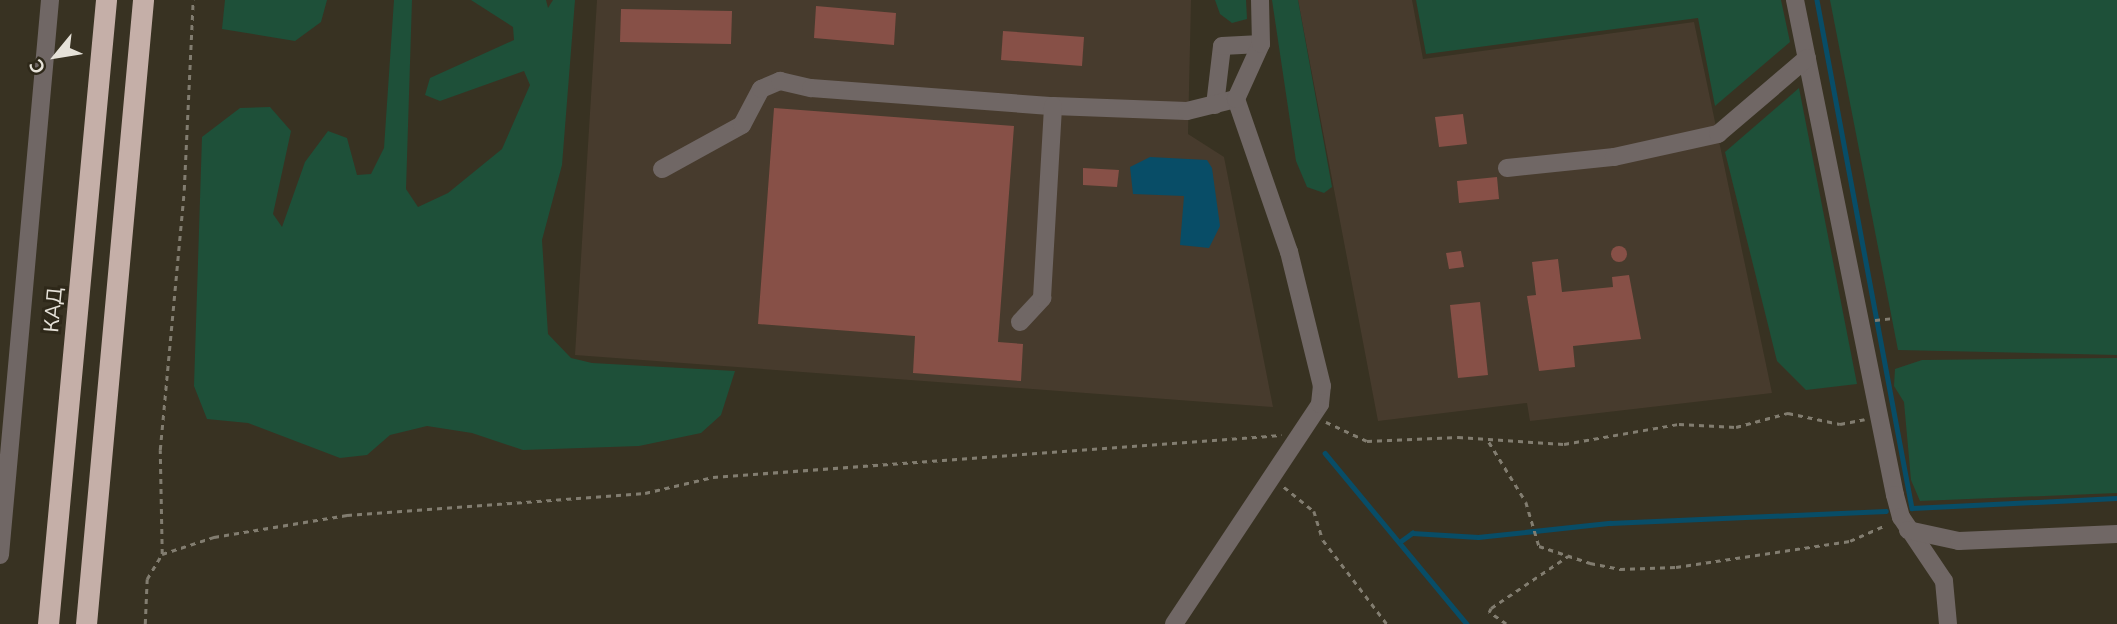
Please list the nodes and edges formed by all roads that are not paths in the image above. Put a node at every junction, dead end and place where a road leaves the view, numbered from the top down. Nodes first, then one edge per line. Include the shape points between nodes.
1 (50, 0) edge
2 (106, 0) edge
3 (143, 0) edge
4 (1260, 0) edge
5 (1795, 0) edge
6 (1261, 44) junction
7 (1807, 58) junction
8 (1236, 99) junction
9 (1215, 105) junction
10 (1053, 106) junction
11 (1507, 168) dead end
12 (662, 169) dead end
13 (1020, 322) dead end
14 (1905, 524) junction
15 (2117, 534) edge
16 (0, 555) edge
17 (48, 624) edge
18 (86, 624) edge
19 (1174, 624) edge
20 (1948, 624) edge

1 - 16 street
2 - 17 highway, КАД
3 - 18 highway
4 - 6 street
5 - 7 street
6 - 8 street
6 - 9 street via 1222,46
7 - 11 street via 1718,134 1614,157
7 - 14 street
8 - 9 street
8 - 19 street via 1289,252 1322,386 1315,418
9 - 10 street via 1187,111
10 - 12 street via 811,88 780,81 761,89 743,125
10 - 13 street via 1042,298
14 - 15 street via 1959,541
14 - 20 street via 1944,582

